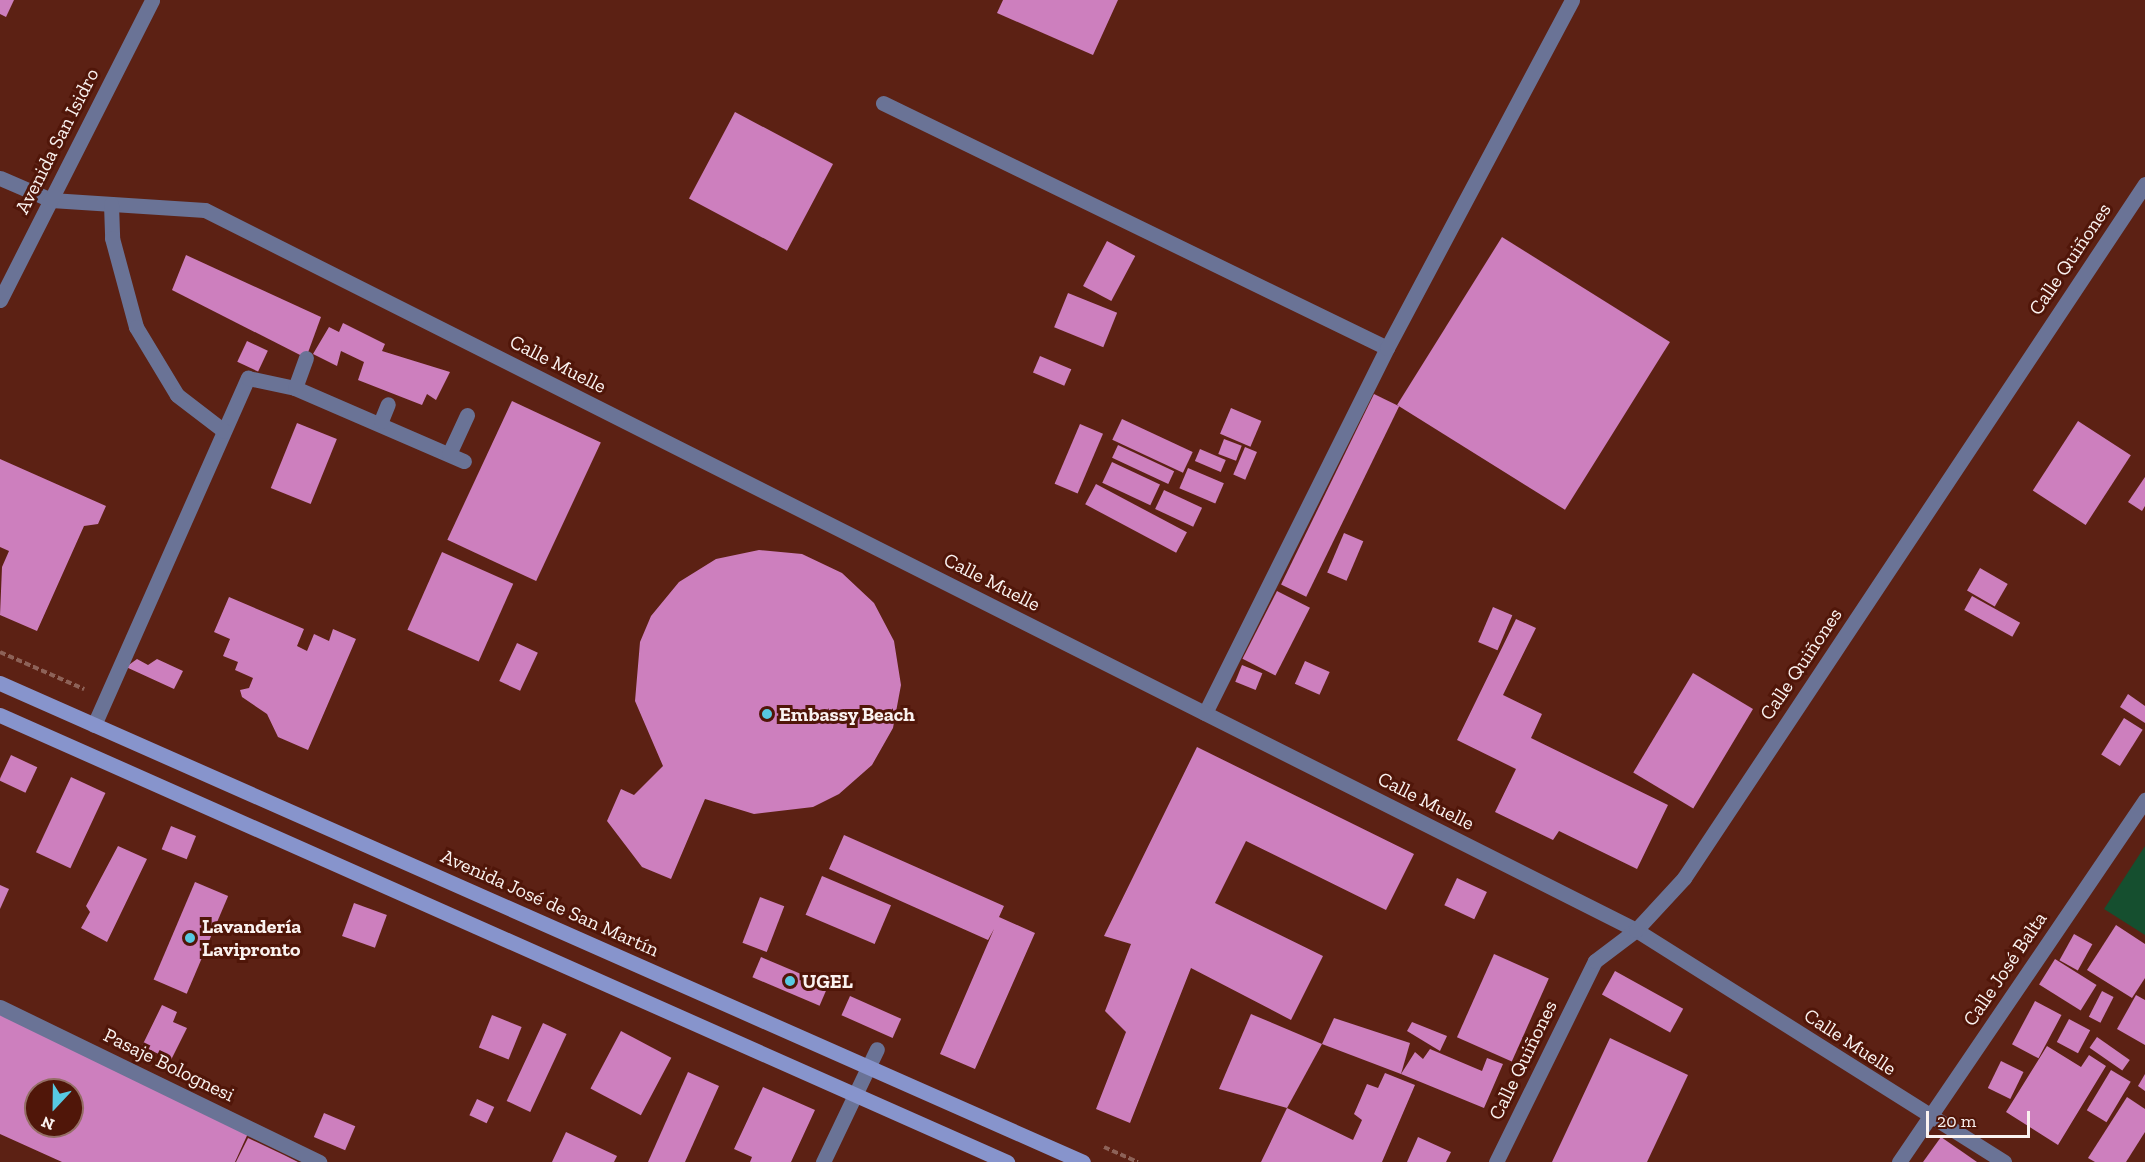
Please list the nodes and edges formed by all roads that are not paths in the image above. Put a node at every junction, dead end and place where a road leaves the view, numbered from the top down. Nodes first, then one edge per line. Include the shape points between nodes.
1 (152, 0) edge
2 (1572, 0) edge
3 (883, 103) dead end
4 (0, 178) edge
5 (2144, 186) edge
6 (51, 200) junction
7 (111, 204) junction
8 (0, 300) edge
9 (1387, 348) junction
10 (306, 358) dead end
11 (296, 388) junction
12 (388, 404) dead end
13 (467, 415) dead end
14 (381, 421) junction
15 (224, 431) junction
16 (449, 454) junction
17 (464, 461) dead end
18 (0, 683) edge
19 (1205, 713) junction
20 (0, 714) edge
21 (94, 725) junction
22 (2145, 800) edge
23 (1636, 930) junction
24 (0, 1007) edge
25 (877, 1049) dead end
26 (869, 1068) junction
27 (856, 1095) junction
28 (1930, 1118) junction
29 (319, 1162) edge
30 (823, 1162) edge
31 (1007, 1162) edge
32 (1083, 1162) edge
33 (1496, 1162) edge
34 (1899, 1162) edge
35 (2004, 1162) edge

1 - 6 street, Avenida San Isidro
2 - 9 street
3 - 9 street
4 - 6 street, Calle Muelle
5 - 23 street, Calle Quiñones via 1684,878
6 - 7 street, Calle Muelle
6 - 8 street, Avenida San Isidro
7 - 15 street via 112,238 136,327 177,395
7 - 19 street, Calle Muelle via 205,210
9 - 19 street
10 - 11 street
11 - 14 street
11 - 15 street via 248,378
12 - 14 street
13 - 16 street
14 - 16 street
15 - 21 street
16 - 17 street
18 - 21 main road, Avenida José de San Martín
19 - 23 street, Calle Muelle
20 - 27 main road
21 - 26 main road, Avenida José de San Martín
22 - 28 street, Calle José Balta
23 - 28 street, Calle Muelle
23 - 33 street, Calle Quiñones via 1595,961
24 - 29 street, Pasaje Bolognesi
25 - 26 street
26 - 27 street
26 - 32 main road, Avenida José de San Martín
27 - 30 street
27 - 31 main road
28 - 34 street, Calle José Balta
28 - 35 street, Calle Muelle

